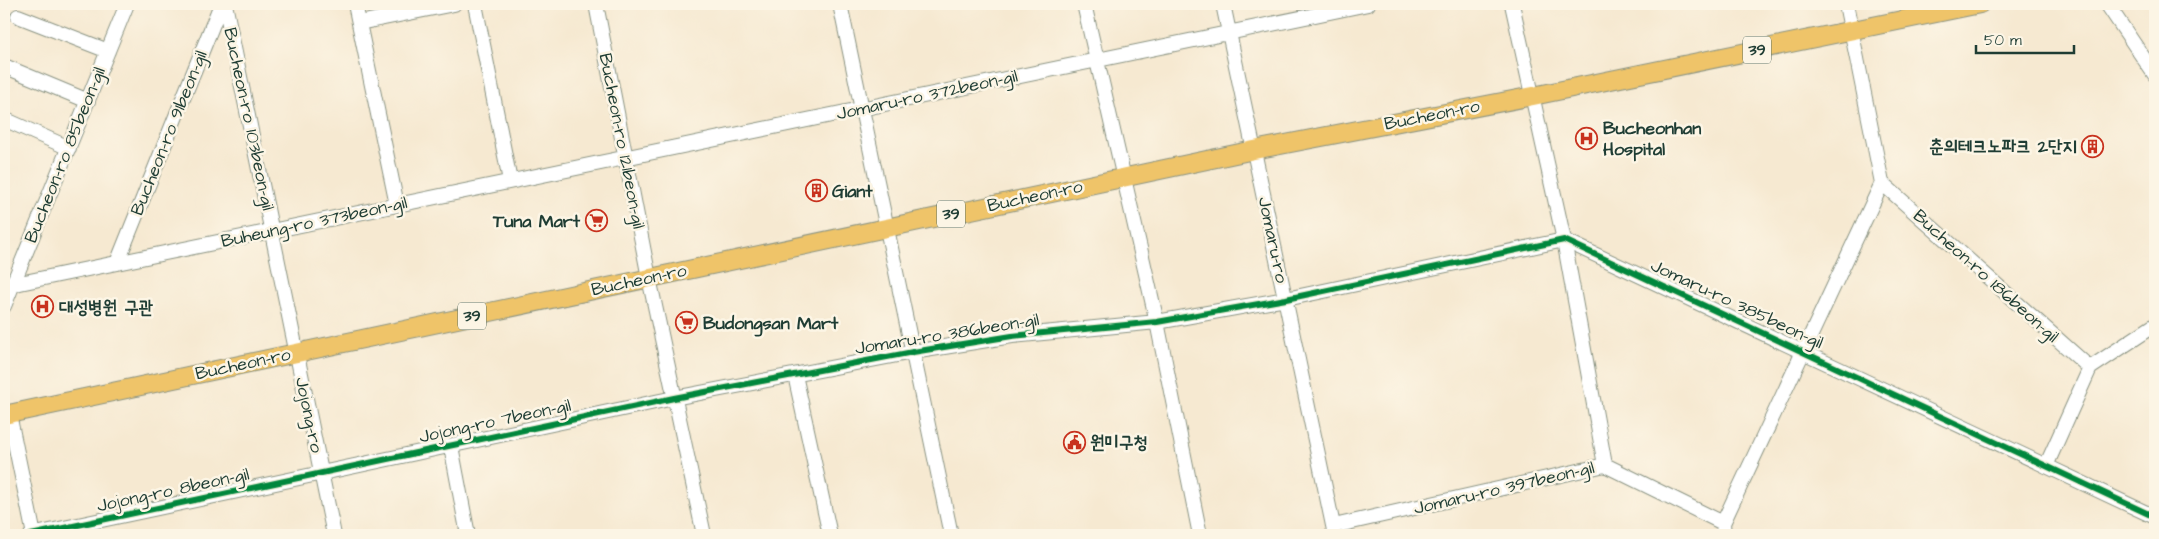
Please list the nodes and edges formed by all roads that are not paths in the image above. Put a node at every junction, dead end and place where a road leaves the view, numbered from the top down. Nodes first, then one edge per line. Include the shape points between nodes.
1 (127, 4) edge
2 (221, 4) edge
3 (225, 4) edge
4 (355, 4) edge
5 (454, 4) edge
6 (475, 4) edge
7 (596, 4) edge
8 (840, 4) edge
9 (1084, 4) edge
10 (1223, 4) edge
11 (1368, 4) edge
12 (1512, 4) edge
13 (1846, 4) edge
14 (1980, 4) edge
15 (2107, 4) edge
16 (18, 16) dead end
17 (359, 23) junction
18 (1851, 30) junction
19 (1229, 33) junction
20 (108, 51) junction
21 (1097, 59) junction
22 (4, 66) edge
23 (2155, 75) edge
24 (1533, 96) junction
25 (88, 101) junction
26 (862, 108) junction
27 (4, 119) edge
28 (68, 148) junction
29 (1254, 150) junction
30 (625, 158) junction
31 (1124, 177) junction
32 (510, 181) junction
33 (1882, 183) junction
34 (396, 205) junction
35 (887, 228) junction
36 (273, 231) junction
37 (1564, 240) junction
38 (117, 263) junction
39 (649, 278) junction
40 (8, 283) edge
41 (1286, 299) junction
42 (4, 306) edge
43 (1157, 322) junction
44 (2155, 325) edge
45 (913, 352) junction
46 (1803, 352) junction
47 (296, 353) junction
48 (2090, 368) junction
49 (795, 375) junction
50 (674, 398) junction
51 (6, 414) edge
52 (451, 446) junction
53 (1605, 465) junction
54 (2046, 466) junction
55 (321, 474) junction
56 (2155, 517) edge
57 (1723, 529) edge
58 (1334, 531) edge
59 (33, 535) edge
60 (334, 535) edge
61 (468, 535) edge
62 (704, 535) edge
63 (830, 535) edge
64 (951, 535) edge
65 (1200, 535) edge

1 - 20 street, Bucheon-ro 85beon-gil
2 - 38 street, Bucheon-ro 91beon-gil
3 - 36 street, Bucheon-ro 103beon-gil
4 - 17 street
5 - 17 street
6 - 32 street
7 - 30 street, Bucheon-ro 121beon-gil
8 - 26 street
9 - 21 street
10 - 19 street, Jomaru-ro
11 - 19 street, Jomaru-ro 372beon-gil
12 - 24 street
13 - 18 street
14 - 18 main road, Bucheon-ro / 39
15 - 23 street
16 - 20 street
17 - 34 street
18 - 24 main road, Bucheon-ro / 39
18 - 33 street
19 - 21 street, Jomaru-ro 372beon-gil
19 - 29 street, Jomaru-ro
20 - 25 street, Bucheon-ro 85beon-gil
21 - 26 street, Jomaru-ro 372beon-gil
21 - 31 street
22 - 25 street
24 - 29 main road, Bucheon-ro / 39
24 - 37 street
25 - 28 street, Bucheon-ro 85beon-gil
26 - 30 street, Jomaru-ro 372beon-gil
26 - 35 street
27 - 28 street
28 - 40 street, Bucheon-ro 85beon-gil
29 - 31 main road, Bucheon-ro / 39
29 - 41 street, Jomaru-ro
30 - 32 street, Buheung-ro 373beon-gil
30 - 39 street, Bucheon-ro 121beon-gil
31 - 35 main road, Bucheon-ro / 39
31 - 43 street
32 - 34 street, Buheung-ro 373beon-gil
33 - 46 street
33 - 48 street, Bucheon-ro 186beon-gil
34 - 36 street, Buheung-ro 373beon-gil
35 - 39 main road, Bucheon-ro / 39
35 - 45 street
36 - 38 street, Buheung-ro 373beon-gil
36 - 47 street, Bucheon-ro 103beon-gil
37 - 41 street
37 - 46 street, Jomaru-ro 385beon-gil
37 - 53 street
38 - 40 street, Buheung-ro 373beon-gil
39 - 47 main road, Bucheon-ro / 39
39 - 50 street, Bucheon-ro 121beon-gil
40 - 42 street, Bucheon-ro 85beon-gil
41 - 43 street, Jomaru-ro 386beon-gil
41 - 58 street, Jomaru-ro
43 - 45 street, Jomaru-ro 386beon-gil via 1012,336
43 - 65 street
44 - 48 street
45 - 49 street, Jomaru-ro 386beon-gil
45 - 64 street
46 - 54 street, Jomaru-ro 385beon-gil
46 - 57 street
47 - 51 main road, Bucheon-ro / 39
47 - 55 street, Jojong-ro
48 - 54 street
49 - 50 street, Jomaru-ro 386beon-gil
49 - 63 street
50 - 52 street, Jojong-ro 7beon-gil
50 - 62 street, Bucheon-ro 121beon-gil
51 - 59 street
52 - 55 street, Jojong-ro 7beon-gil
52 - 61 street
53 - 57 street, Jomaru-ro 397beon-gil
53 - 58 street, Jomaru-ro 397beon-gil
54 - 56 street, Jomaru-ro 385beon-gil
55 - 59 street, Jojong-ro 8beon-gil
55 - 60 street, Jojong-ro

